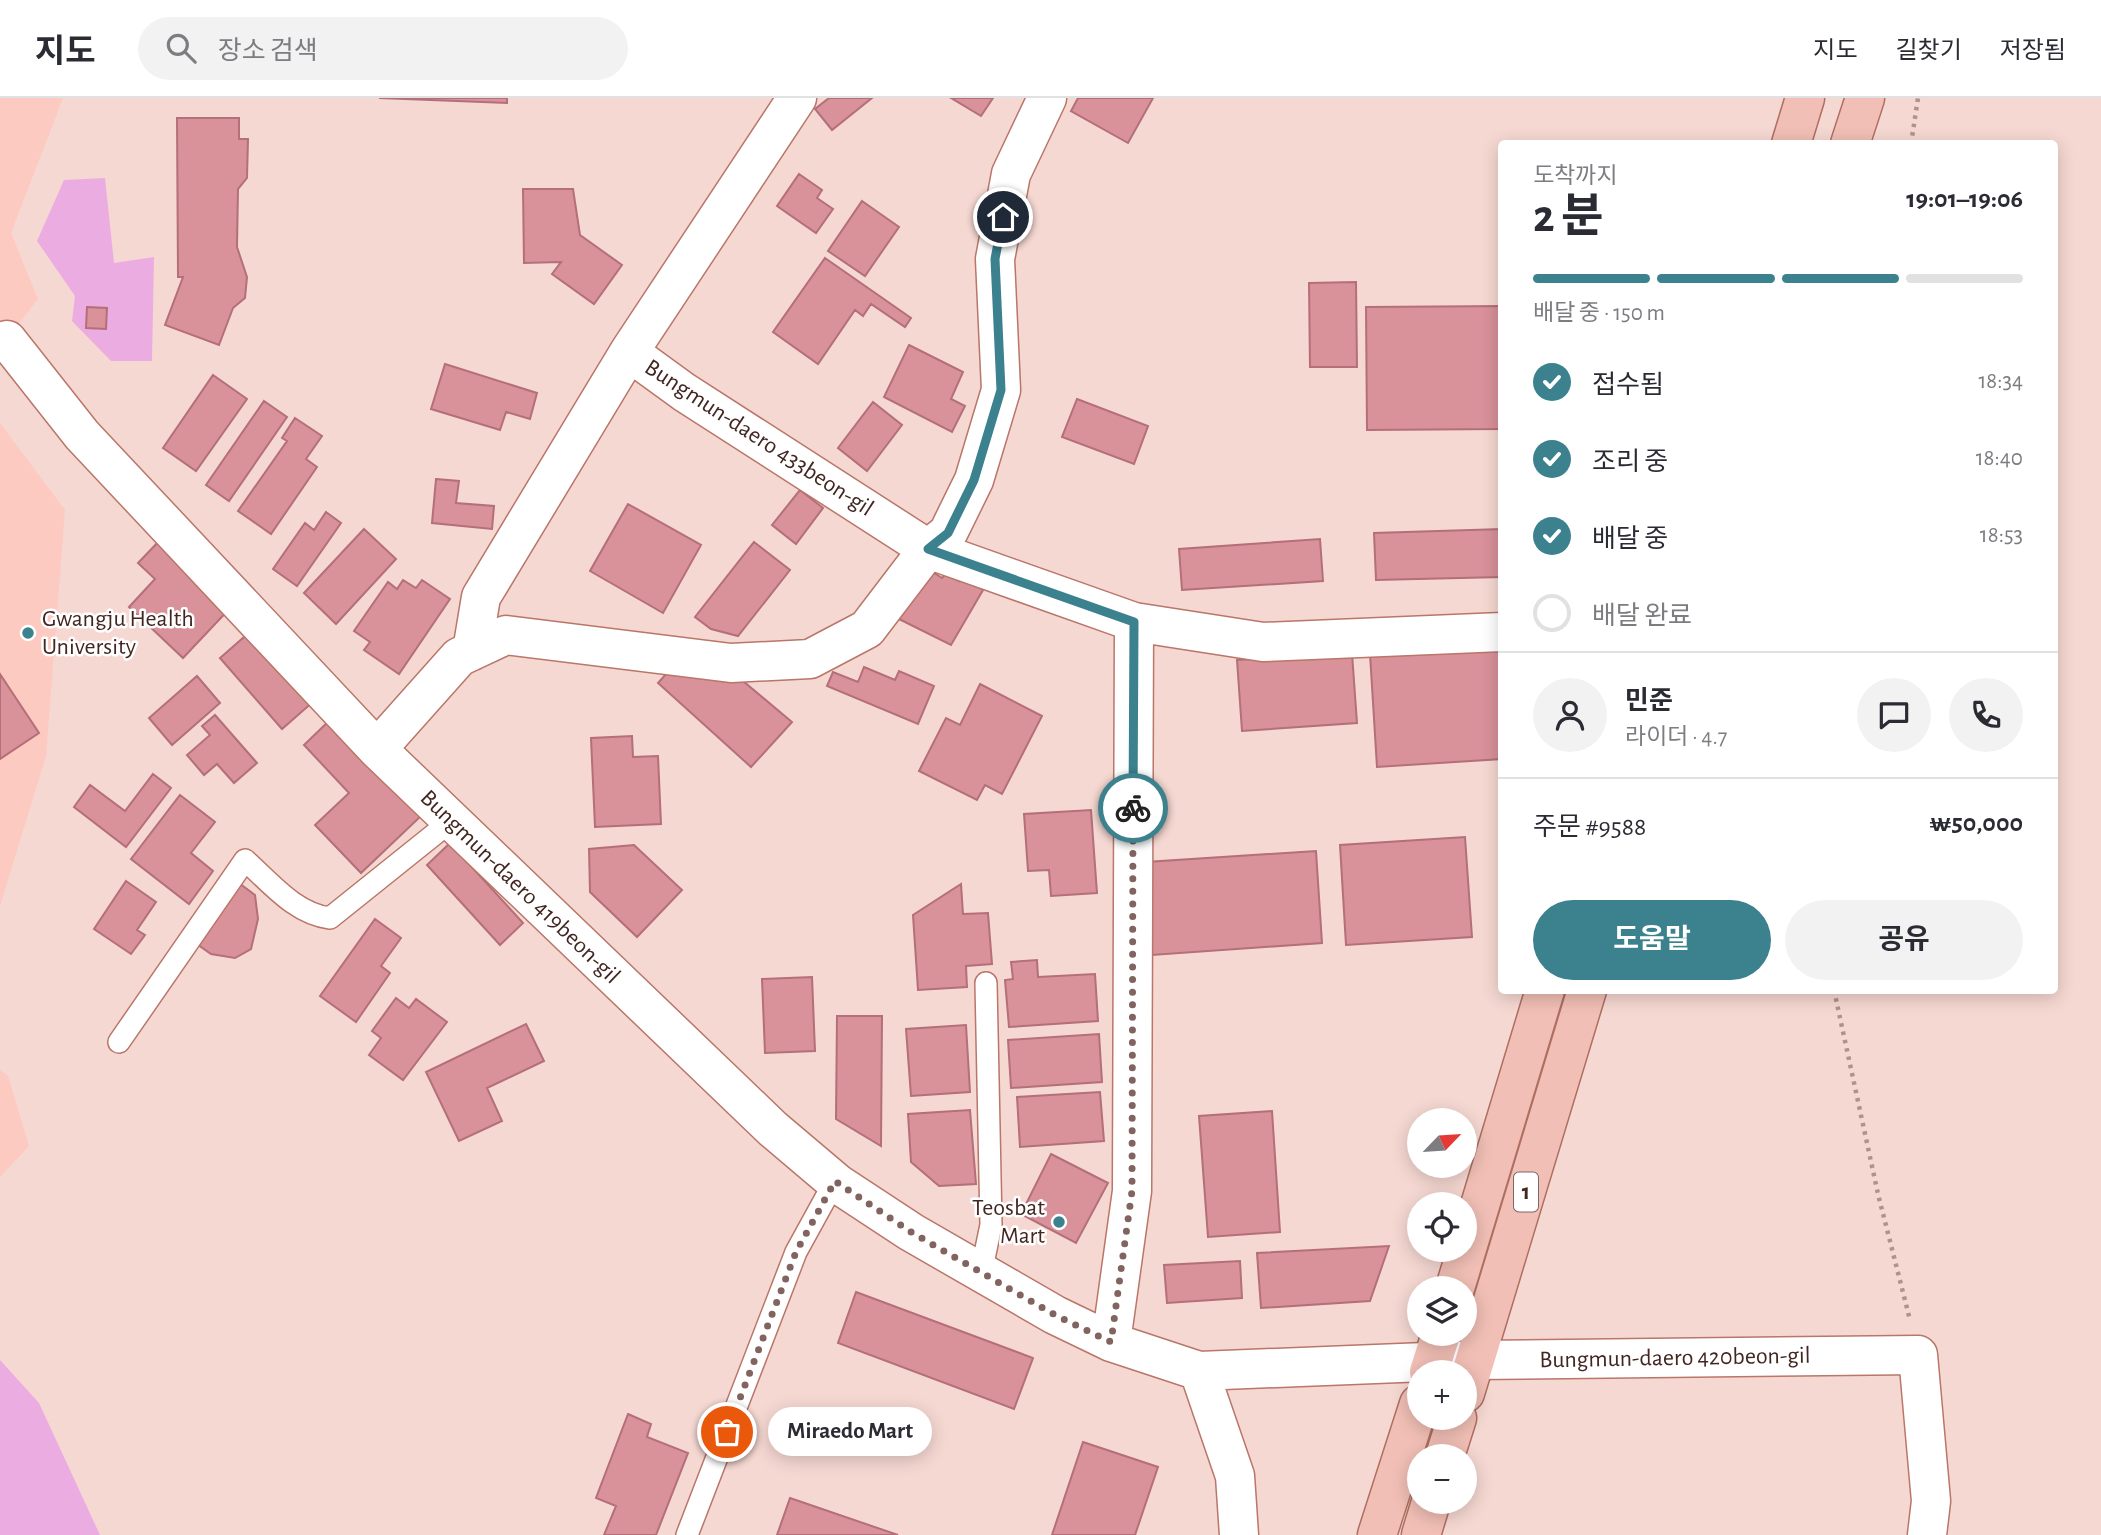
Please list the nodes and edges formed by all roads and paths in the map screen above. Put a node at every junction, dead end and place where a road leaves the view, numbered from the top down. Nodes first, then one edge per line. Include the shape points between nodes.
1 (797, 98) edge
2 (1047, 98) edge
3 (1805, 98) edge
4 (1864, 98) edge
5 (1918, 98) edge
6 (1792, 140) edge
7 (1851, 140) edge
8 (1911, 140) edge
9 (7, 340) dead end
10 (629, 352) junction
11 (928, 549) junction
12 (1134, 622) junction
13 (1498, 632) edge
14 (472, 651) junction
15 (377, 750) junction
16 (451, 821) junction
17 (986, 983) dead end
18 (1544, 994) edge
19 (1586, 994) edge
20 (1835, 994) edge
21 (119, 1042) dead end
22 (835, 1181) junction
23 (981, 1273) junction
24 (1459, 1276) edge
25 (1111, 1342) junction
26 (1918, 1355) junction
27 (1434, 1356) edge
28 (1475, 1360) edge
29 (1199, 1371) junction
30 (1477, 1376) edge
31 (1411, 1430) edge
32 (1427, 1514) edge
33 (687, 1535) edge
34 (1239, 1535) edge
35 (1377, 1535) edge
36 (1421, 1535) edge
37 (1927, 1535) edge

1 - 10 street
2 - 11 street via 1011,174 995,259 1001,390 974,480 948,533
3 - 6 main road
4 - 7 main road
5 - 8 path
9 - 15 street, Bungmun-daero 419beon-gil via 82,435
10 - 11 street, Bungmun-daero 433beon-gil via 684,393
10 - 14 street, Bungmun-daero 433beon-gil via 481,597
11 - 12 street, Bungmun-daero 433beon-gil
11 - 14 street via 867,629 810,659 731,663 506,635
12 - 13 street, Bungmun-daero 433beon-gil via 1264,642
12 - 25 street via 1132,1191
14 - 15 street via 459,657
15 - 16 street, Bungmun-daero 419beon-gil
16 - 21 lane via 330,918 300,909 245,860
16 - 22 street, Bungmun-daero 419beon-gil via 763,1120
17 - 23 lane via 991,1225
18 - 24 main road, 1
19 - 28 main road, 1
20 - 26 path
22 - 23 street, Bungmun-daero 419beon-gil
22 - 33 lane via 796,1252
23 - 25 street, Bungmun-daero 419beon-gil
25 - 29 street, Bungmun-daero 419beon-gil
26 - 30 street, Bungmun-daero 420beon-gil
26 - 37 street via 1931,1501
27 - 29 street, Bungmun-daero 419beon-gil
29 - 34 street via 1235,1476
31 - 35 main road
32 - 36 main road

